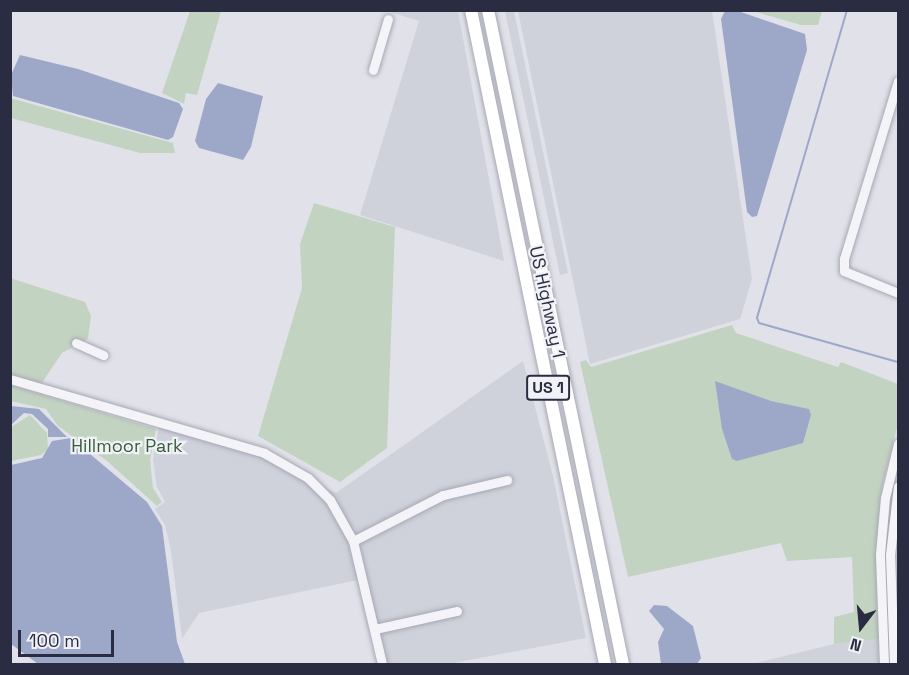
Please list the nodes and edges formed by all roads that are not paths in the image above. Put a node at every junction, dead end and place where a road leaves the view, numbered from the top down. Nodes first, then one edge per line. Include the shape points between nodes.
1 (471, 10) edge
2 (488, 10) edge
3 (388, 19) dead end
4 (373, 70) dead end
5 (898, 81) edge
6 (486, 83) junction
7 (507, 100) junction
8 (492, 111) junction
9 (512, 130) junction
10 (898, 293) edge
11 (76, 343) dead end
12 (103, 355) dead end
13 (10, 379) edge
14 (898, 444) edge
15 (564, 465) junction
16 (584, 478) junction
17 (507, 480) dead end
18 (568, 484) junction
19 (898, 486) edge
20 (589, 504) junction
21 (887, 534) junction
22 (353, 541) junction
23 (457, 611) dead end
24 (375, 629) junction
25 (891, 634) edge
26 (382, 664) edge
27 (605, 664) edge
28 (623, 664) edge
29 (884, 664) edge
30 (894, 664) edge

1 - 6 main road, US Highway 1 / US 1
2 - 7 main road, US Highway 1 / US 1
3 - 4 street
5 - 10 street via 850,237 844,271 858,280
6 - 7 main road
6 - 8 main road, US Highway 1 / US 1
7 - 9 main road, US Highway 1 / US 1
8 - 9 main road
8 - 15 main road, US Highway 1 / US 1
9 - 16 main road, US Highway 1 / US 1
11 - 12 street
13 - 22 street via 274,458 319,488 340,515
14 - 21 street
15 - 16 main road via 574,476
15 - 18 main road, US Highway 1 / US 1
16 - 20 main road, US Highway 1 / US 1
17 - 22 street via 443,495
18 - 20 main road via 578,488
18 - 27 main road, US Highway 1 / US 1
19 - 21 street
20 - 28 main road, US Highway 1 / US 1
21 - 25 street
22 - 24 street
23 - 24 street
24 - 26 street
25 - 29 street
25 - 30 street

